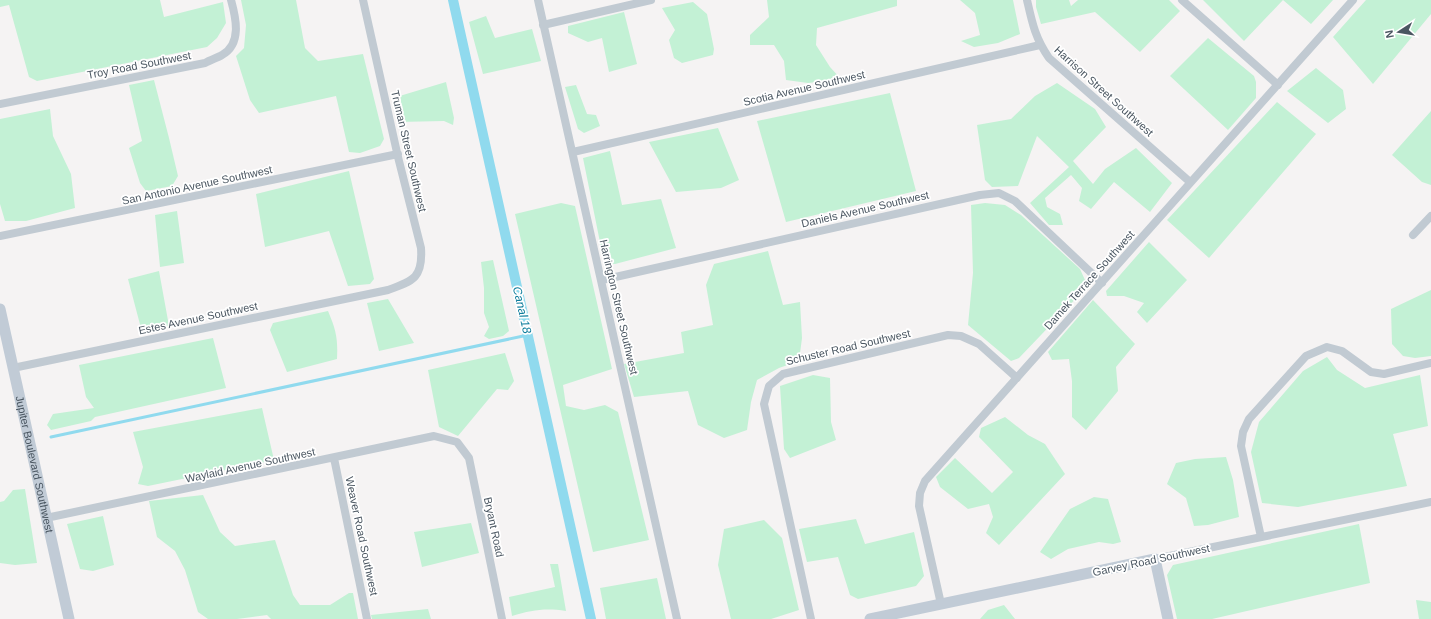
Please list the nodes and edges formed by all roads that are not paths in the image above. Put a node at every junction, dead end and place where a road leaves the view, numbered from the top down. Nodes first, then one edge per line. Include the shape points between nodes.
1 (232, 0) edge
2 (363, 0) edge
3 (538, 0) edge
4 (651, 0) edge
5 (1027, 0) edge
6 (1182, 0) edge
7 (1353, 0) edge
8 (543, 25) junction
9 (1040, 45) junction
10 (1278, 85) junction
11 (0, 104) edge
12 (573, 152) junction
13 (398, 154) junction
14 (1190, 182) junction
15 (1431, 216) edge
16 (1413, 235) dead end
17 (0, 236) edge
18 (602, 280) junction
19 (1102, 283) junction
20 (388, 290) joint
21 (0, 309) edge
22 (1431, 363) edge
23 (13, 368) junction
24 (1017, 378) junction
25 (458, 442) joint
26 (334, 458) junction
27 (1431, 502) edge
28 (46, 518) junction
29 (1262, 537) junction
30 (1155, 559) junction
31 (941, 604) junction
32 (68, 619) edge
33 (367, 619) edge
34 (502, 619) edge
35 (677, 619) edge
36 (811, 619) edge
37 (870, 619) edge
38 (1168, 619) edge

1 - 11 street, Troy Road Southwest via 236,25 234,43 224,55 205,63
2 - 13 street, Truman Street Southwest
3 - 8 street, Harrington Street Southwest
4 - 8 street
5 - 9 street, Harrison Street Southwest
6 - 10 street
7 - 10 street, Damek Terrace Southwest
8 - 12 street, Harrington Street Southwest
9 - 12 street, Scotia Avenue Southwest
9 - 14 street, Harrison Street Southwest via 1049,58
10 - 14 street, Damek Terrace Southwest
12 - 18 street, Harrington Street Southwest
13 - 17 street, San Antonio Avenue Southwest
13 - 20 street, Truman Street Southwest via 422,261 417,276 403,285
14 - 19 street, Damek Terrace Southwest
15 - 16 street
18 - 19 street, Daniels Avenue Southwest via 980,195 999,193 1015,201
18 - 35 street, Harrington Street Southwest
19 - 24 street, Damek Terrace Southwest
20 - 23 street, Estes Avenue Southwest
21 - 23 street, Jupiter Boulevard Southwest
22 - 29 street via 1384,374 1370,372 1342,351 1327,348 1306,356 1249,419 1242,432 1241,446
23 - 28 street, Jupiter Boulevard Southwest
24 - 31 street, Damek Terrace Southwest via 925,481 920,493 919,506
24 - 36 street, Schuster Road Southwest via 978,344 961,336 948,336 783,374 769,386 764,404
25 - 26 street, Waylaid Avenue Southwest via 434,436
25 - 34 street, Bryant Road via 469,458
26 - 28 street, Waylaid Avenue Southwest
26 - 33 street, Weaver Road Southwest
27 - 29 street, Garvey Road Southwest
28 - 32 street, Jupiter Boulevard Southwest
29 - 30 street, Garvey Road Southwest
30 - 31 street, Garvey Road Southwest
30 - 38 street
31 - 37 street, Garvey Road Southwest

